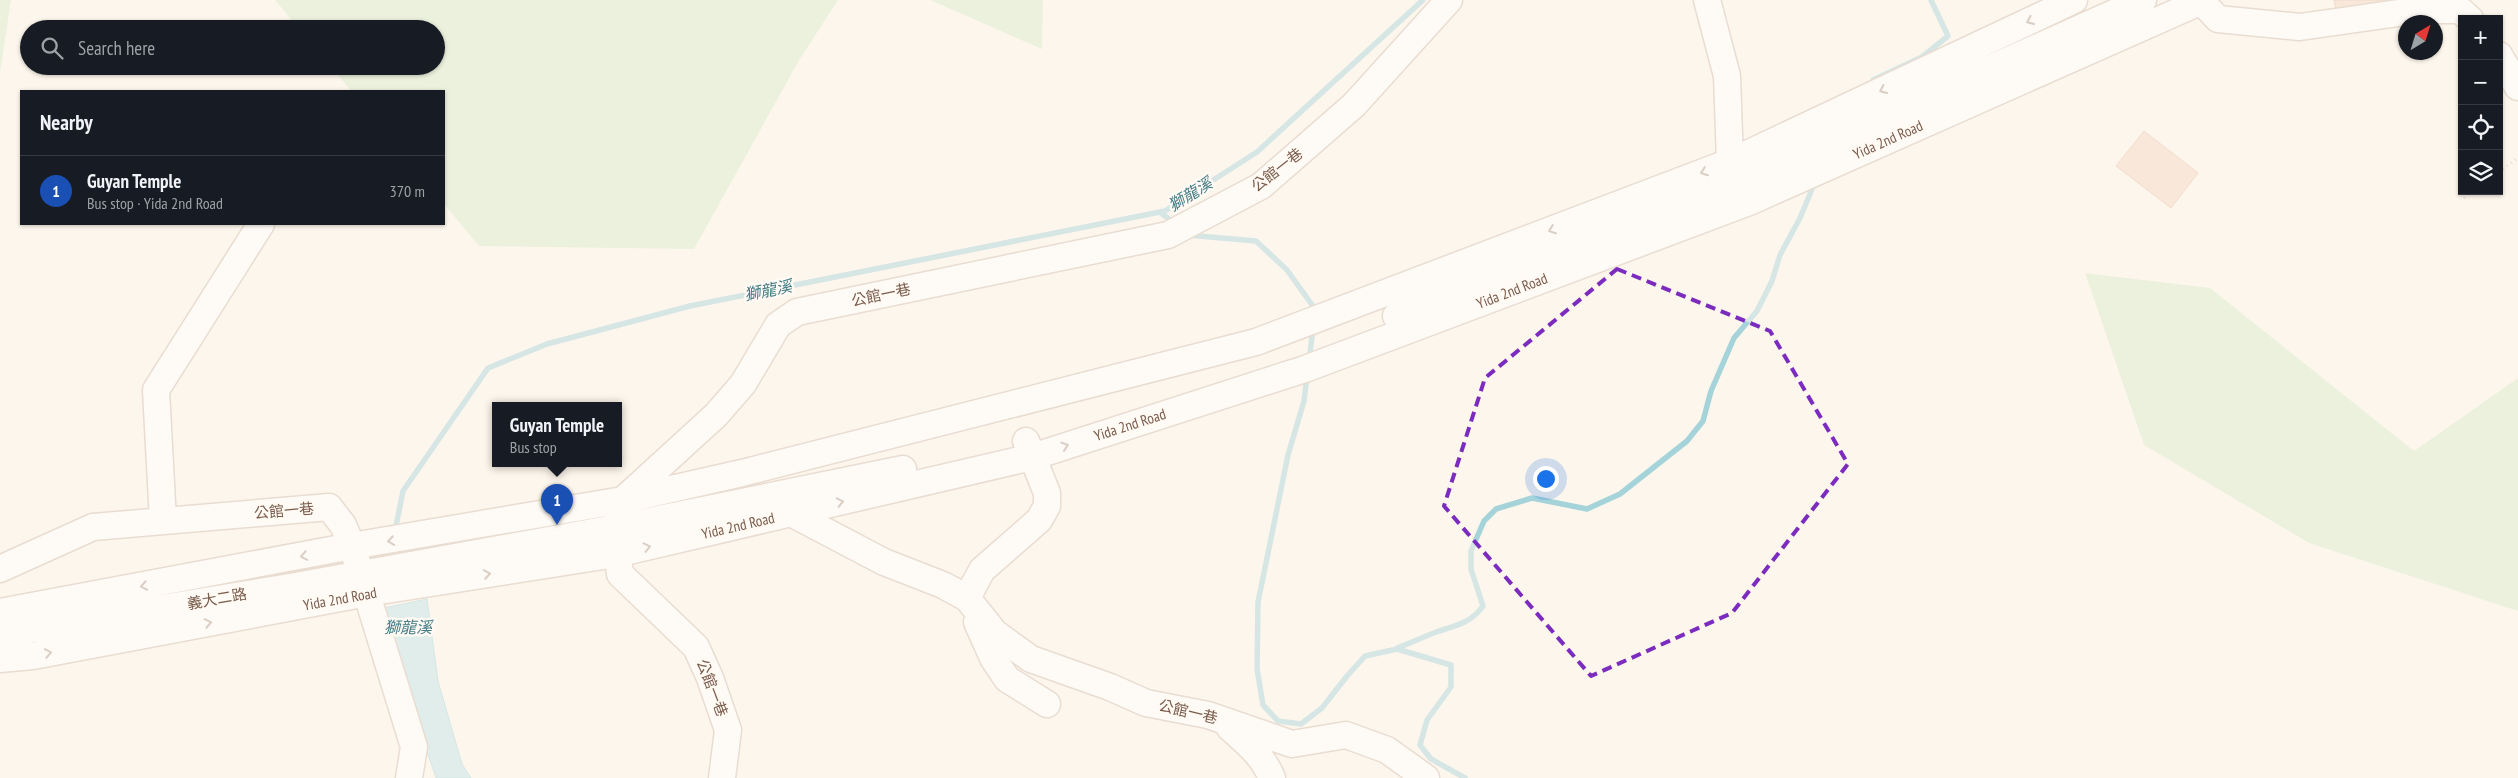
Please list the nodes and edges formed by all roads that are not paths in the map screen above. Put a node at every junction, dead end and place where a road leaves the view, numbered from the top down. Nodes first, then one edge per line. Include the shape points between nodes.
1 (1448, 0) edge
2 (1707, 0) edge
3 (2074, 0) edge
4 (2144, 0) edge
5 (2202, 0) edge
6 (2466, 15) edge
7 (2502, 60) edge
8 (2518, 87) edge
9 (1739, 182) junction
10 (260, 225) edge
11 (1029, 449) junction
12 (762, 498) junction
13 (623, 500) junction
14 (791, 513) junction
15 (163, 521) junction
16 (616, 541) junction
17 (352, 546) junction
18 (0, 568) edge
19 (436, 571) joint
20 (364, 583) junction
21 (967, 598) junction
22 (0, 612) edge
23 (0, 635) edge
24 (0, 659) edge
25 (1047, 704) dead end
26 (1208, 715) junction
27 (409, 778) edge
28 (722, 778) edge
29 (1272, 778) edge
30 (1426, 778) edge

1 - 13 street, 公館一巷 via 1354,105 1261,186 1168,234 797,312 778,325 743,384 716,415
2 - 9 street via 1727,76
3 -> 9 street, Yida 2nd Road
4 - 9 street, Yida 2nd Road
5 - 6 street via 2218,19 2300,26 2420,10 2460,10
5 - 9 street, Yida 2nd Road
7 - 8 street
9 - 11 street, Yida 2nd Road via 1285,359
9 -> 13 street, Yida 2nd Road via 1256,342 751,471
10 - 15 street via 156,390
11 - 12 street, Yida 2nd Road via 940,462
14 -> 11 street, Yida 2nd Road
11 - 21 street via 1047,493 1047,506 1039,520 982,570
12 - 14 street, 公館一巷
12 - 16 street, Yida 2nd Road
13 - 16 street
13 -> 17 street, Yida 2nd Road
16 -> 14 street, Yida 2nd Road
14 - 21 street, 公館一巷 via 884,562
15 - 17 street, 公館一巷 via 328,508 343,525
15 - 18 street, 公館一巷 via 93,527
16 - 19 street, Yida 2nd Road
16 - 28 street, 公館一巷 via 620,574 696,647 703,662 728,730
17 - 20 street, 公館一巷
17 -> 22 street, Yida 2nd Road
19 - 20 street, 義大二路
20 - 23 street, 義大二路 via 271,590
24 -> 20 street, Yida 2nd Road via 33,656
20 - 27 street, 公館一巷 via 414,747
21 - 25 street via 993,658 1007,679
21 - 26 street, 公館一巷 via 994,633 1031,659 1146,703
26 - 29 street via 1225,724 1256,750
26 - 30 street, 公館一巷 via 1292,744 1346,735 1387,750

